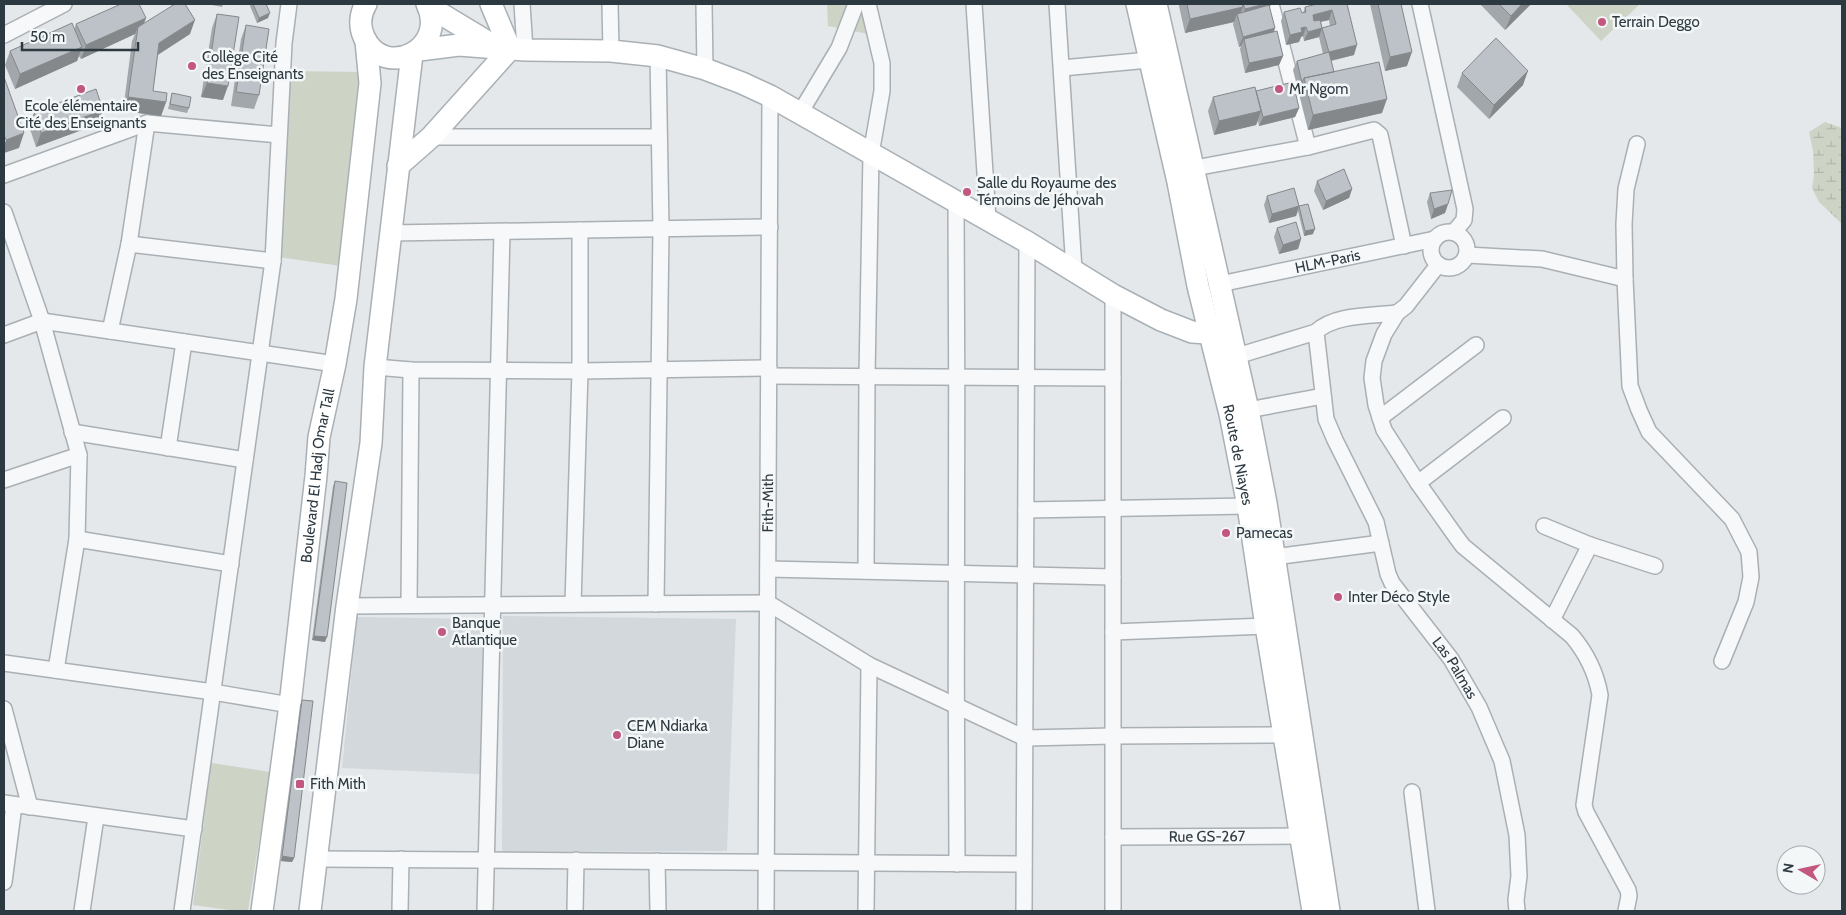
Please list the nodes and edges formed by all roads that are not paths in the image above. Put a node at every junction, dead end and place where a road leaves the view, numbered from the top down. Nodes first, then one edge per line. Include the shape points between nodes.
1 (64, 4) edge
2 (289, 4) edge
3 (363, 4) edge
4 (491, 4) edge
5 (522, 4) edge
6 (610, 4) edge
7 (704, 4) edge
8 (856, 4) edge
9 (868, 4) edge
10 (974, 4) edge
11 (1057, 4) edge
12 (1137, 4) edge
13 (1156, 4) edge
14 (1272, 4) edge
15 (1420, 4) edge
16 (428, 5) edge
17 (38, 9) edge
18 (4, 35) edge
19 (366, 42) junction
20 (511, 49) junction
21 (611, 51) junction
22 (415, 52) junction
23 (658, 56) junction
24 (1149, 60) junction
25 (1062, 68) junction
26 (705, 69) junction
27 (770, 96) junction
28 (800, 113) junction
29 (147, 123) junction
30 (279, 135) junction
31 (431, 137) junction
32 (658, 137) junction
33 (1637, 144) dead end
34 (1308, 146) junction
35 (871, 154) junction
36 (398, 166) junction
37 (1194, 168) junction
38 (4, 175) edge
39 (956, 201) junction
40 (4, 212) edge
41 (988, 219) junction
42 (770, 227) junction
43 (661, 229) junction
44 (580, 230) junction
45 (502, 232) junction
46 (1454, 232) junction
47 (390, 233) junction
48 (1434, 239) junction
49 (1027, 242) junction
50 (128, 244) junction
51 (1404, 246) junction
52 (1467, 255) junction
53 (273, 262) junction
54 (1438, 265) junction
55 (1074, 270) junction
56 (1625, 279) junction
57 (1220, 284) junction
58 (1114, 295) junction
59 (1397, 314) junction
60 (42, 321) junction
61 (110, 331) junction
62 (1316, 332) junction
63 (1210, 334) junction
64 (1232, 334) junction
65 (4, 335) edge
66 (184, 342) junction
67 (1476, 344) dead end
68 (260, 354) junction
69 (1237, 356) junction
70 (336, 364) junction
71 (375, 367) junction
72 (411, 370) junction
73 (498, 370) junction
74 (659, 370) junction
75 (580, 371) junction
76 (769, 372) junction
77 (867, 376) junction
78 (958, 376) junction
79 (1027, 377) junction
80 (1113, 378) junction
81 (1323, 396) junction
82 (1248, 410) junction
83 (1380, 418) junction
84 (1503, 418) dead end
85 (72, 432) junction
86 (168, 448) junction
87 (79, 455) junction
88 (245, 460) junction
89 (4, 480) edge
90 (1418, 483) junction
91 (1248, 506) junction
92 (1026, 510) junction
93 (1113, 510) junction
94 (1544, 526) dead end
95 (77, 539) junction
96 (1382, 543) junction
97 (1590, 545) junction
98 (1274, 557) junction
99 (231, 564) junction
100 (1655, 566) dead end
101 (768, 569) junction
102 (866, 572) junction
103 (957, 573) junction
104 (1026, 575) junction
105 (1113, 577) junction
106 (768, 602) junction
107 (573, 604) junction
108 (656, 604) junction
109 (409, 605) junction
110 (347, 606) junction
111 (492, 606) junction
112 (1552, 620) junction
113 (1266, 626) junction
114 (1113, 632) junction
115 (1722, 661) dead end
116 (4, 663) edge
117 (869, 665) junction
118 (56, 670) junction
119 (213, 692) junction
120 (290, 705) junction
121 (956, 706) junction
122 (4, 709) edge
123 (1285, 735) junction
124 (1113, 736) junction
125 (1025, 738) junction
126 (1412, 792) dead end
127 (9, 804) edge
128 (30, 807) junction
129 (96, 816) junction
130 (194, 828) junction
131 (1301, 836) junction
132 (1113, 837) junction
133 (317, 858) junction
134 (402, 859) junction
135 (485, 859) junction
136 (576, 860) junction
137 (658, 861) junction
138 (766, 862) junction
139 (867, 863) junction
140 (957, 864) junction
141 (1024, 864) junction
142 (4, 882) edge
143 (82, 911) edge
144 (182, 911) edge
145 (262, 911) edge
146 (310, 911) edge
147 (400, 911) edge
148 (485, 911) edge
149 (575, 911) edge
150 (658, 911) edge
151 (766, 911) edge
152 (866, 911) edge
153 (1024, 911) edge
154 (1113, 911) edge
155 (1312, 911) edge
156 (1329, 911) edge
157 (1427, 911) edge
158 (1517, 911) edge
159 (1626, 911) edge

1 - 17 street
2 - 30 street
3 - 19 main road, Boulevard El Hadj Omar Tall via 361,24
4 - 20 main road
5 - 20 street
6 - 21 street
7 - 26 street
8 - 28 street via 839,48
9 - 35 street via 882,63 882,91
10 - 41 street
11 - 25 street
12 - 24 main road, Route de Niayes
13 - 37 main road, Route de Niayes
14 - 34 street
15 - 46 street via 1465,209 1464,220
16 - 20 main road
16 - 22 main road via 431,30 427,41
17 - 18 street
19 - 22 main road via 386,56 399,58
19 - 70 main road, Boulevard El Hadj Omar Tall via 370,83
20 - 21 main road
20 - 22 main road via 459,45
20 - 31 main road
21 - 23 main road
22 - 36 main road
23 - 26 main road
23 - 32 street
24 - 25 street
24 - 63 main road, Route de Niayes
25 - 55 street
26 - 27 main road
27 - 28 main road
27 - 42 street, Fith-Mith
28 - 35 main road
29 - 30 street
29 - 38 street
29 - 50 street
30 - 53 street
31 - 32 street
31 - 36 main road
32 - 43 street
33 - 56 street via 1626,189
34 - 37 street
34 - 51 street via 1377,131
35 - 39 main road
35 - 77 street
36 - 47 main road
37 - 57 main road, Route de Niayes
39 - 41 main road
39 - 78 street
40 - 60 street
41 - 49 main road
42 - 43 street
42 - 76 street, Fith-Mith
43 - 44 street
43 - 74 street
44 - 45 street
44 - 75 street
45 - 47 street
45 - 73 street
46 - 48 street via 1440,234
46 - 52 street via 1465,241
47 - 71 main road
48 - 51 street, HLM-Paris
48 - 54 street via 1431,253
49 - 55 main road
49 - 79 street
50 - 53 street
50 - 61 street
51 - 57 street, HLM-Paris
52 - 54 street via 1459,266 1452,269
52 - 56 street via 1542,259
53 - 68 street
54 - 59 street
55 - 58 main road
56 - 115 street via 1630,386 1639,410 1650,432 1732,519 1749,552 1751,577 1746,602
57 - 64 main road, Route de Niayes
58 - 63 main road via 1183,329
58 - 80 street
59 - 62 street via 1336,320
59 - 83 street via 1384,334 1372,370
60 - 61 street
60 - 65 street
60 - 85 street
61 - 66 street
62 - 69 street
62 - 81 street, Las Palmas
63 - 64 main road
63 - 91 main road, Route de Niayes
64 - 69 main road, Route de Niayes
66 - 68 street
66 - 86 street
67 - 83 street
68 - 70 street
68 - 88 street
69 - 82 main road, Route de Niayes
70 - 120 main road, Boulevard El Hadj Omar Tall via 319,437
71 - 72 street
71 - 110 main road via 371,443
72 - 73 street
72 - 109 street
73 - 75 street
73 - 111 street
74 - 75 street
74 - 76 street
74 - 108 street
75 - 107 street
76 - 77 street
76 - 101 street, Fith-Mith
77 - 78 street
77 - 102 street
78 - 79 street
78 - 103 street
79 - 80 street
79 - 92 street
80 - 93 street
81 - 82 street
81 - 96 street, Las Palmas via 1326,418 1376,522
82 - 98 main road, Route de Niayes
83 - 90 street via 1384,430
84 - 90 street
85 - 86 street
85 - 87 street
86 - 88 street
87 - 89 street
87 - 95 street
88 - 99 street
90 - 112 street via 1463,546
91 - 93 street
91 - 113 main road, Route de Niayes
92 - 93 street
92 - 104 street
93 - 105 street
94 - 97 street
95 - 99 street
95 - 118 street
96 - 98 street
96 - 158 street, Las Palmas via 1392,583 1451,659 1480,707 1502,761 1517,835
97 - 100 street
97 - 112 street
98 - 156 main road, Route de Niayes
99 - 119 street
101 - 102 street
101 - 106 street, Fith-Mith
102 - 103 street
103 - 104 street
103 - 121 street
104 - 105 street
104 - 125 street
105 - 114 street
106 - 108 street
106 - 117 street
106 - 138 street, Fith-Mith
107 - 108 street
107 - 111 street
109 - 110 street
109 - 111 street
110 - 133 main road
111 - 135 street
112 - 159 street via 1582,648 1597,679 1600,695 1584,805 1628,890
113 - 114 street
113 - 123 main road, Route de Niayes
114 - 124 street
116 - 118 street
117 - 121 street
117 - 139 street
118 - 119 street
119 - 120 street
119 - 130 street
120 - 145 main road, Boulevard El Hadj Omar Tall
121 - 125 street
121 - 140 street
122 - 128 street
123 - 124 street
123 - 131 main road, Route de Niayes
124 - 125 street
124 - 132 street
125 - 141 street
126 - 157 street
127 - 128 street
127 - 142 street
128 - 129 street
129 - 130 street
129 - 143 street
130 - 144 street
131 - 132 street, Rue GS-267
131 - 155 main road, Route de Niayes
132 - 154 street
133 - 134 street
133 - 146 main road
134 - 135 street
134 - 147 street
135 - 136 street
135 - 148 street
136 - 137 street
136 - 149 street
137 - 138 street
137 - 150 street
138 - 139 street
138 - 151 street, Fith-Mith
139 - 140 street
139 - 152 street
140 - 141 street
141 - 153 street

